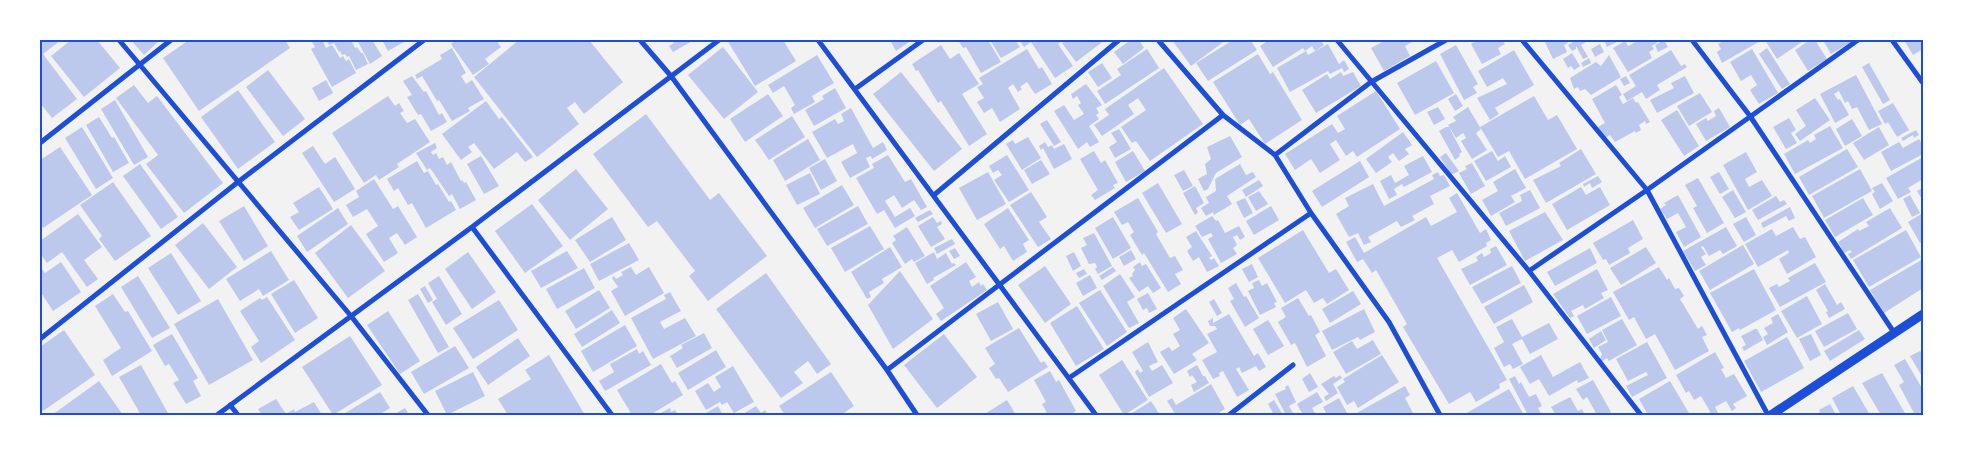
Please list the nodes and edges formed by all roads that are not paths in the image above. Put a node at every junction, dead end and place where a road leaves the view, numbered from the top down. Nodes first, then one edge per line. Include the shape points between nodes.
1 (119, 40) edge
2 (171, 40) edge
3 (424, 40) edge
4 (640, 40) edge
5 (719, 40) edge
6 (818, 40) edge
7 (923, 40) edge
8 (1119, 40) edge
9 (1158, 40) edge
10 (1337, 40) edge
11 (1446, 40) edge
12 (1522, 40) edge
13 (1692, 40) edge
14 (1858, 40) edge
15 (1892, 40) edge
16 (139, 64) junction
17 (671, 76) junction
18 (1371, 82) junction
19 (1923, 83) edge
20 (855, 90) junction
21 (1222, 115) junction
22 (1750, 116) junction
23 (40, 143) edge
24 (1275, 155) junction
25 (238, 182) junction
26 (1647, 190) junction
27 (934, 195) junction
28 (1311, 213) junction
29 (472, 227) junction
30 (1529, 271) junction
31 (998, 283) junction
32 (1923, 314) edge
33 (351, 316) junction
34 (1895, 334) junction
35 (40, 339) edge
36 (1293, 365) dead end
37 (887, 370) junction
38 (1069, 378) junction
39 (230, 405) junction
40 (217, 415) edge
41 (238, 415) edge
42 (428, 415) edge
43 (612, 415) edge
44 (917, 415) edge
45 (1096, 415) edge
46 (1229, 415) edge
47 (1440, 415) edge
48 (1641, 415) edge
49 (1769, 415) edge

1 - 16 street
2 - 16 street
3 - 25 street
4 - 17 street
5 - 17 street
6 - 20 street
7 - 20 street
8 - 27 street
9 - 21 street
10 - 18 street
11 - 18 street
12 - 26 street
13 - 22 street
14 - 22 street
15 - 19 street
16 - 23 street
16 - 25 street
17 - 29 street
17 - 37 street
18 - 24 street
18 - 30 street
20 - 27 street
21 - 24 street
21 - 31 street
22 - 26 street
22 - 34 street
24 - 28 street
25 - 33 street
25 - 35 street
26 - 30 street
26 - 49 street
27 - 31 street
28 - 38 street
28 - 47 street via 1389,322
29 - 33 street
29 - 43 street
30 - 48 street
31 - 37 street
31 - 38 street
32 - 34 street
33 - 39 street
33 - 42 street
34 - 49 street
36 - 46 street
37 - 44 street
38 - 45 street
39 - 40 street
39 - 41 street

